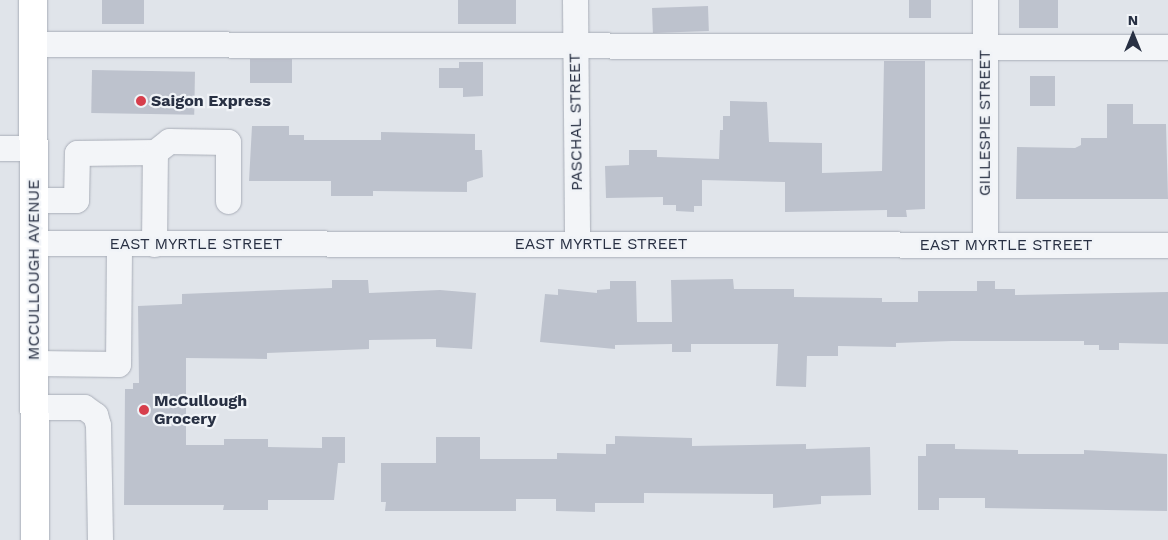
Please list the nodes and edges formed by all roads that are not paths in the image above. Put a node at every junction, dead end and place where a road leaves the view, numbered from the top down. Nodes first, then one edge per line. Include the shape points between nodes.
1 (33, 0) edge
2 (575, 0) edge
3 (985, 0) edge
4 (33, 44) junction
5 (575, 46) junction
6 (985, 46) junction
7 (1168, 47) edge
8 (0, 148) edge
9 (34, 148) junction
10 (155, 152) junction
11 (33, 200) junction
12 (228, 201) dead end
13 (34, 244) junction
14 (119, 244) junction
15 (154, 244) junction
16 (577, 244) junction
17 (985, 245) junction
18 (1168, 245) edge
19 (34, 363) junction
20 (34, 407) junction
21 (35, 540) edge
22 (100, 540) edge

1 - 4 main road, MCCULLOUGH AVENUE
2 - 5 street, PASCHAL STREET
3 - 6 street, GILLESPIE STREET
4 - 5 street
4 - 9 main road, MCCULLOUGH AVENUE
5 - 6 street
5 - 16 street, PASCHAL STREET
6 - 7 street
6 - 17 street, GILLESPIE STREET
8 - 9 street
9 - 11 main road, MCCULLOUGH AVENUE
10 - 11 street via 77,153 76,200
10 - 12 street via 169,141 228,142
10 - 15 street
11 - 13 main road, MCCULLOUGH AVENUE
13 - 14 street, EAST MYRTLE STREET
13 - 19 main road, MCCULLOUGH AVENUE
14 - 15 street, EAST MYRTLE STREET
14 - 19 street via 118,364
15 - 16 street, EAST MYRTLE STREET
16 - 17 street, EAST MYRTLE STREET
17 - 18 street, EAST MYRTLE STREET
19 - 20 main road, MCCULLOUGH AVENUE
20 - 21 main road, MCCULLOUGH AVENUE
20 - 22 street via 84,407 95,415 98,425

